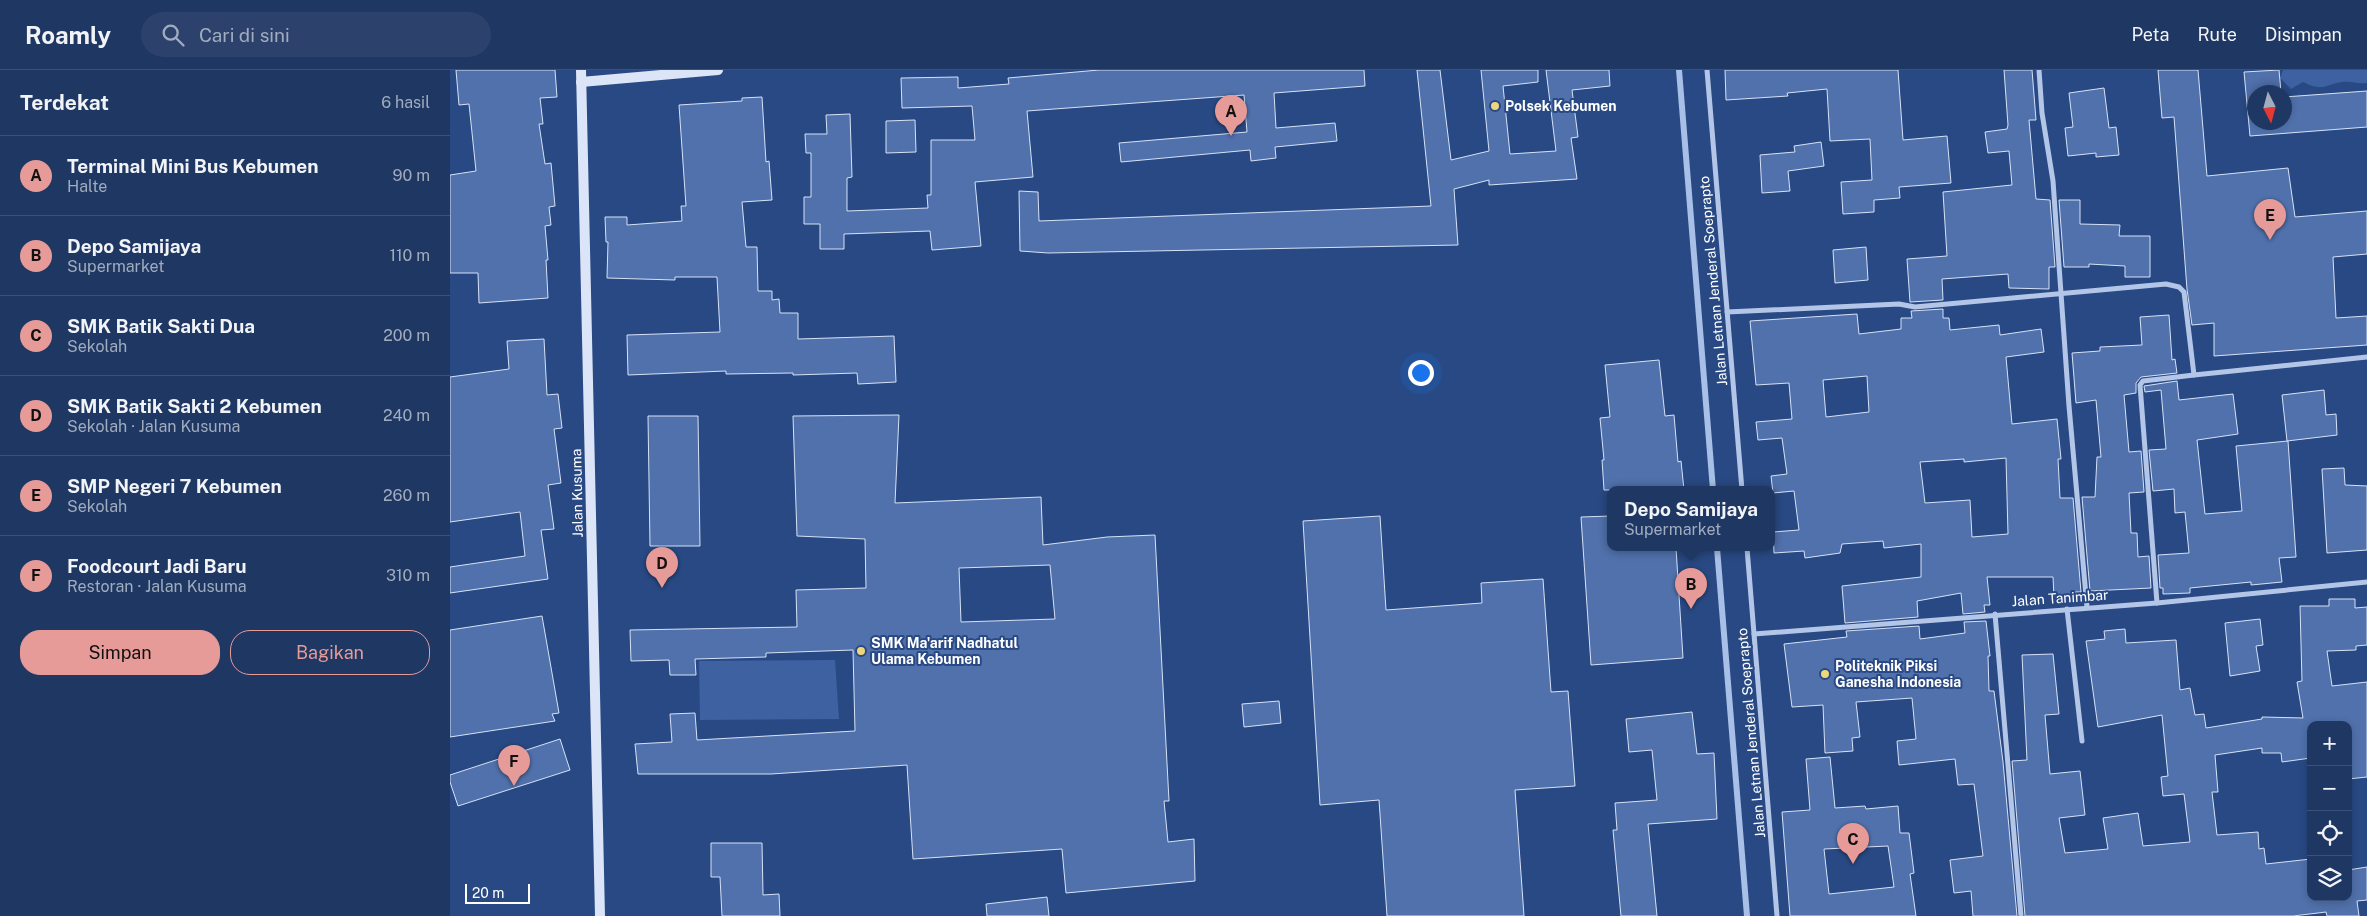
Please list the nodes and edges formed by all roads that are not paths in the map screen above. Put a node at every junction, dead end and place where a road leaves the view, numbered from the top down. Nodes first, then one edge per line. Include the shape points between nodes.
1 (581, 70) edge
2 (718, 70) edge
3 (1707, 70) edge
4 (2039, 70) edge
5 (581, 82) junction
6 (2060, 293) junction
7 (1727, 312) junction
8 (2367, 357) edge
9 (2194, 375) junction
10 (1742, 486) edge
11 (1747, 551) edge
12 (2367, 582) edge
13 (2157, 602) junction
14 (2087, 607) junction
15 (2067, 609) junction
16 (1995, 614) junction
17 (1754, 634) junction
18 (2082, 741) dead end
19 (600, 916) edge
20 (1777, 916) edge
21 (2021, 916) edge

1 - 5 main road, Jalan Kusuma
2 - 5 main road
3 - 7 street, Jalan Letnan Jenderal Soeprapto
4 - 6 street via 2053,181
5 - 19 main road, Jalan Kusuma
6 - 7 street via 1915,307 1899,304
6 - 9 street via 2166,284 2179,287 2186,300
6 - 14 street
7 - 10 street, Jalan Letnan Jenderal Soeprapto
8 - 9 street
9 - 13 street via 2143,381 2140,385
11 - 17 street, Jalan Letnan Jenderal Soeprapto
12 - 13 street, Jalan Tanimbar
13 - 14 street, Jalan Tanimbar
14 - 15 street, Jalan Tanimbar
15 - 16 street, Jalan Tanimbar
15 - 18 street
16 - 17 street, Jalan Tanimbar
16 - 21 street
17 - 20 street, Jalan Letnan Jenderal Soeprapto

